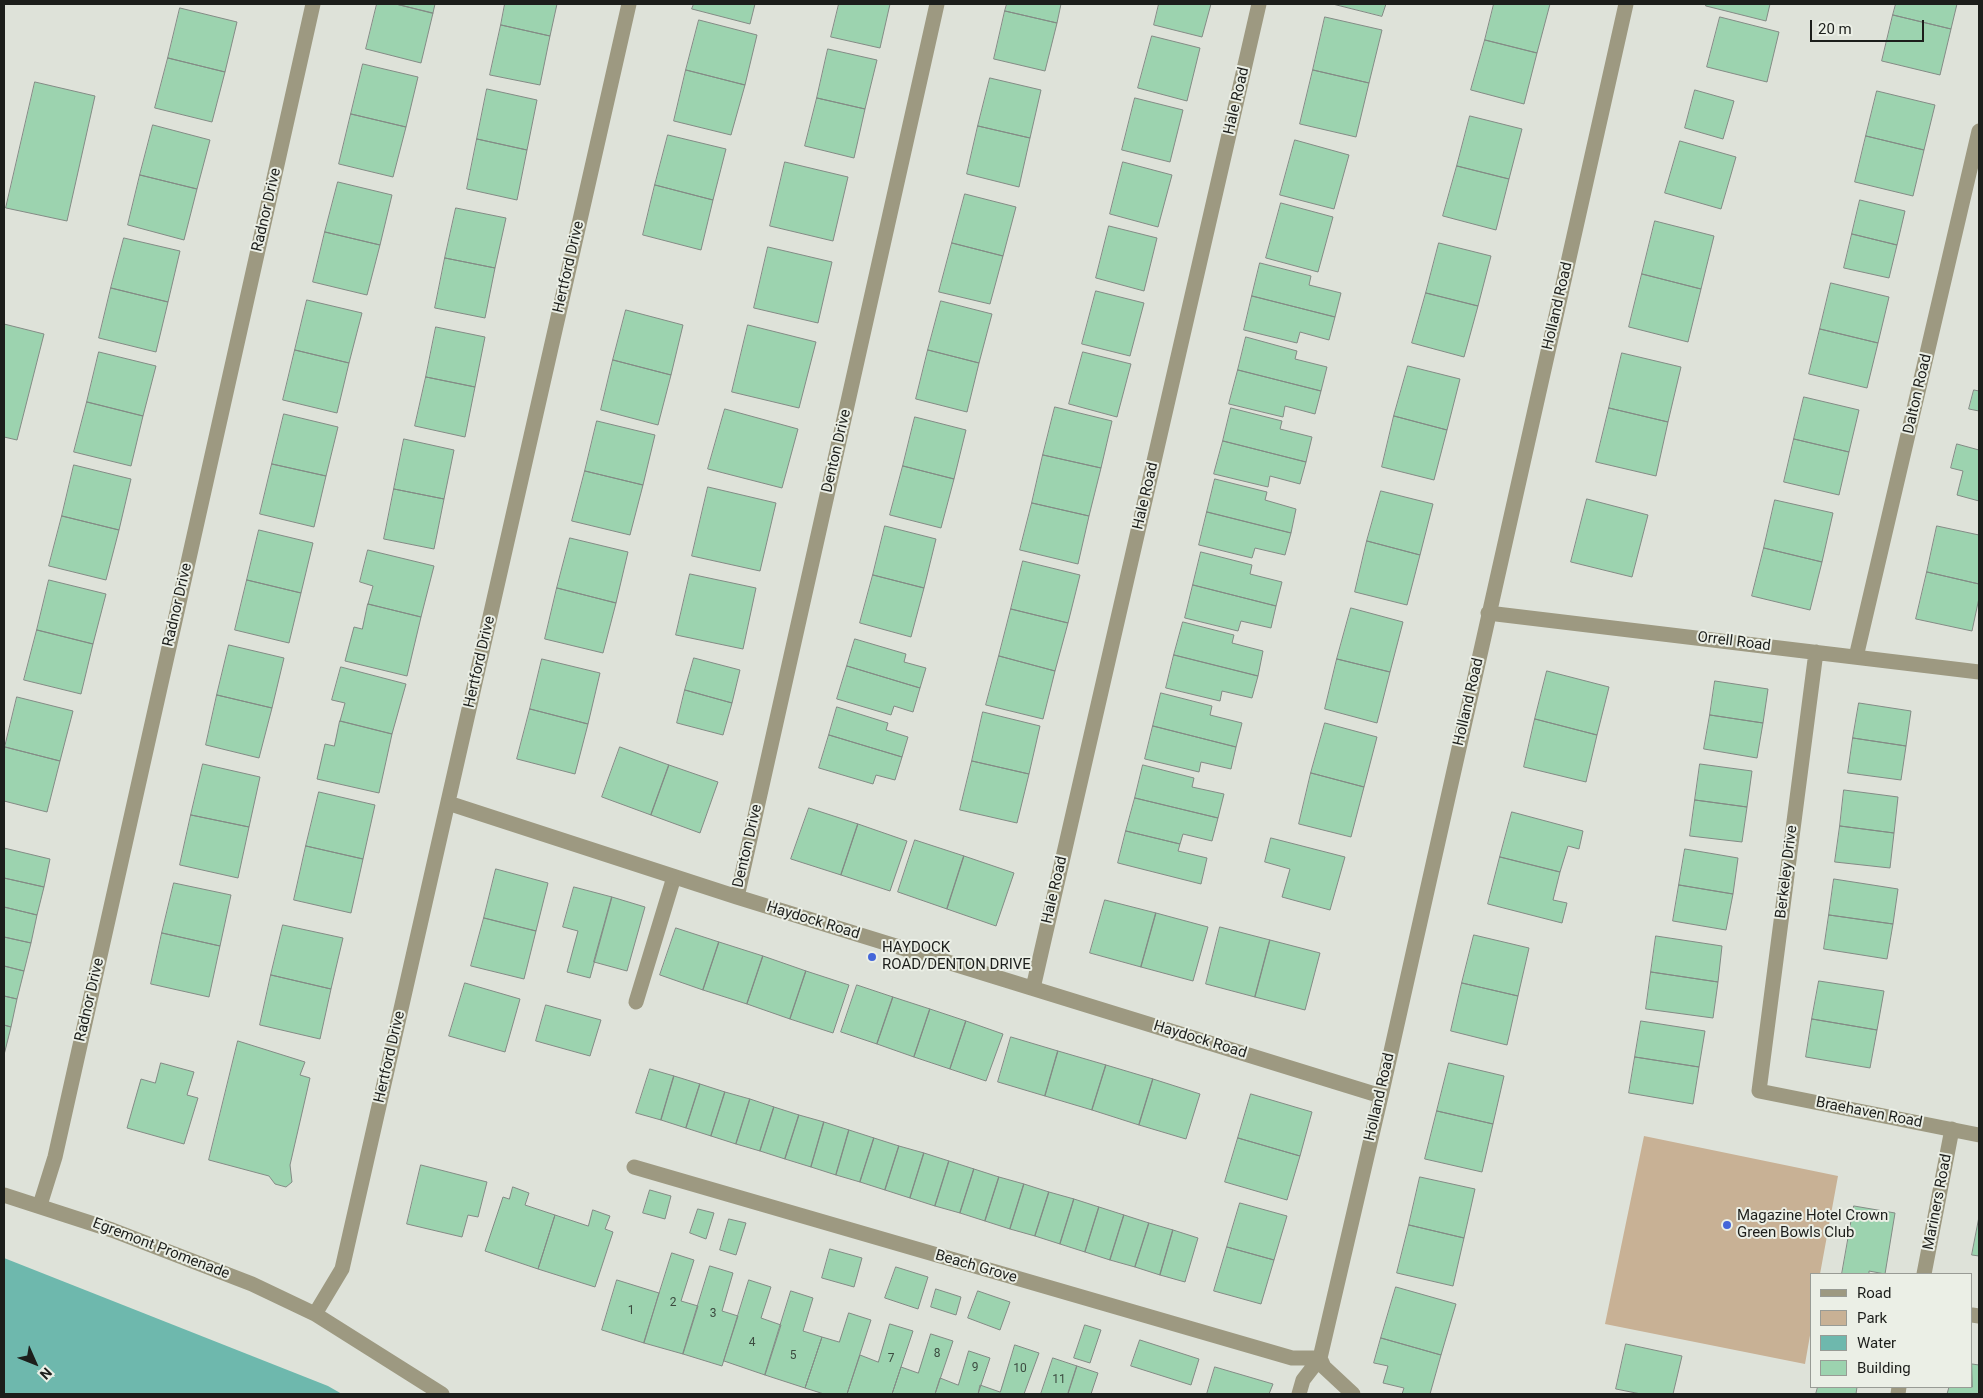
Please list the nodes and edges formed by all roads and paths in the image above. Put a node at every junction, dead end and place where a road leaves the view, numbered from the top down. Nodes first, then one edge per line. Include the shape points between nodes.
1 (313, 4) edge
2 (629, 4) edge
3 (937, 4) edge
4 (1259, 4) edge
5 (1626, 4) edge
6 (1979, 131) edge
7 (1488, 613) junction
8 (1816, 652) junction
9 (1856, 657) junction
10 (1979, 672) edge
11 (448, 803) junction
12 (674, 877) junction
13 (737, 897) junction
14 (1033, 988) junction
15 (636, 1002) dead end
16 (1759, 1091) joint
17 (1381, 1096) junction
18 (1952, 1129) junction
19 (1979, 1135) edge
20 (634, 1167) dead end
21 (4, 1195) edge
22 (40, 1205) junction
23 (1924, 1273) edge
24 (315, 1314) junction
25 (1320, 1358) junction
26 (442, 1394) edge
27 (1299, 1394) edge
28 (1353, 1394) edge

1 - 22 street, Radnor Drive via 55,1157
2 - 11 street, Hertford Drive
3 - 13 street, Denton Drive
4 - 14 street, Hale Road
5 - 7 street, Holland Road
6 - 9 street, Dalton Road
7 - 8 street, Orrell Road
7 - 17 street, Holland Road
8 - 9 street, Orrell Road
8 - 16 street, Berkeley Drive
9 - 10 street, Orrell Road
11 - 12 street, Haydock Road
11 - 24 street, Hertford Drive via 342,1269
12 - 13 street, Haydock Road
12 - 15 street
13 - 14 street, Haydock Road
14 - 17 street, Haydock Road
16 - 18 street, Braehaven Road
17 - 25 street, Holland Road
18 - 19 street, Braehaven Road
18 - 23 street, Mariners Road
20 - 25 street, Beach Grove via 1292,1358
21 - 22 street, Egremont Promenade
22 - 24 street, Egremont Promenade via 252,1284
24 - 26 street, Egremont Promenade
25 - 27 street, Holland Road via 1304,1380
25 - 28 street via 1324,1367

